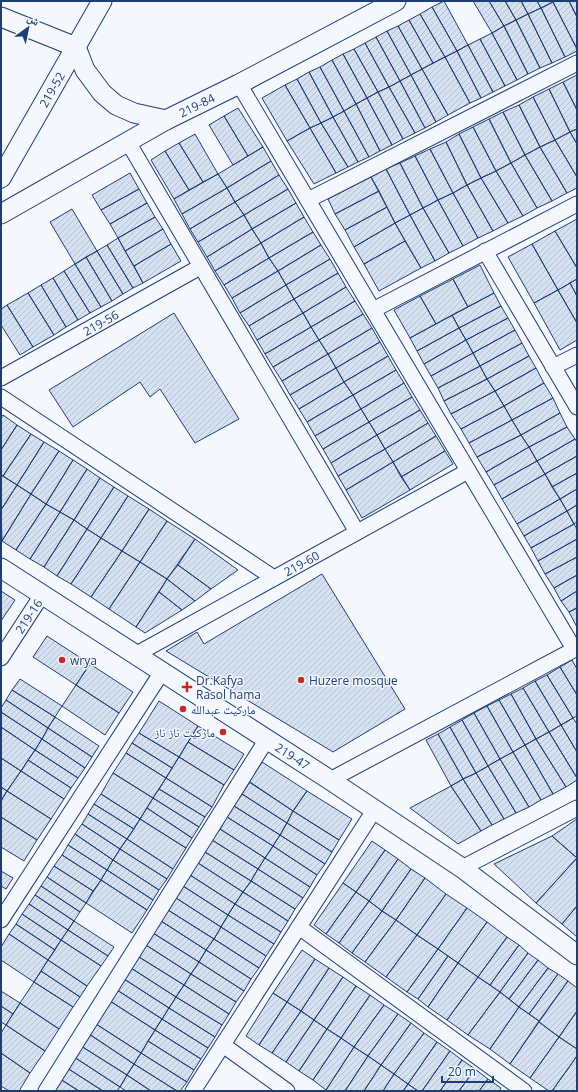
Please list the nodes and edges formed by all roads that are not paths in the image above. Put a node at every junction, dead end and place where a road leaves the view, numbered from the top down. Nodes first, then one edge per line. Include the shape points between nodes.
1 (102, 1) edge
2 (396, 1) edge
3 (1, 17) edge
4 (76, 47) junction
5 (577, 63) edge
6 (239, 84) junction
7 (166, 120) junction
8 (128, 142) junction
9 (1, 178) edge
10 (308, 200) junction
11 (577, 204) edge
12 (1, 214) edge
13 (485, 251) junction
14 (200, 267) junction
15 (373, 310) junction
16 (577, 355) edge
17 (553, 367) junction
18 (1, 378) edge
19 (1, 397) edge
20 (577, 407) edge
21 (468, 471) junction
22 (357, 532) junction
23 (1, 568) edge
24 (274, 578) junction
25 (42, 595) junction
26 (575, 649) edge
27 (135, 654) junction
28 (1, 658) edge
29 (162, 672) junction
30 (267, 739) junction
31 (330, 780) junction
32 (577, 808) edge
33 (375, 810) junction
34 (462, 868) junction
35 (1, 920) edge
36 (299, 927) junction
37 (577, 955) edge
38 (223, 1045) junction
39 (46, 1091) edge
40 (193, 1091) edge
41 (287, 1091) edge
42 (524, 1091) edge

1 - 4 street, 219-52
2 - 6 street, 219-84
3 - 4 street
4 - 7 street via 85,70 102,93 116,105 134,113
4 - 9 street, 219-52
5 - 10 street
6 - 7 street, 219-84
6 - 10 street
7 - 8 street, 219-84
8 - 12 street, 219-84
8 - 14 street
10 - 15 street
11 - 13 street
13 - 15 street
13 - 17 street
14 - 18 street, 219-56
14 - 22 street
15 - 21 street
16 - 17 street
17 - 20 street
19 - 24 street
21 - 22 street, 219-60
21 - 26 street
22 - 24 street, 219-60
23 - 25 street, 219-47
24 - 27 street, 219-60
25 - 27 street, 219-47
25 - 28 street, 219-16
26 - 31 street
27 - 29 street, 219-47
29 - 30 street, 219-47
29 - 35 street
30 - 31 street, 219-47
30 - 39 street
31 - 33 street, 219-47
32 - 34 street
33 - 34 street, 219-47
33 - 36 street
34 - 37 street, 219-47
36 - 38 street
36 - 42 street
38 - 40 street
38 - 41 street

